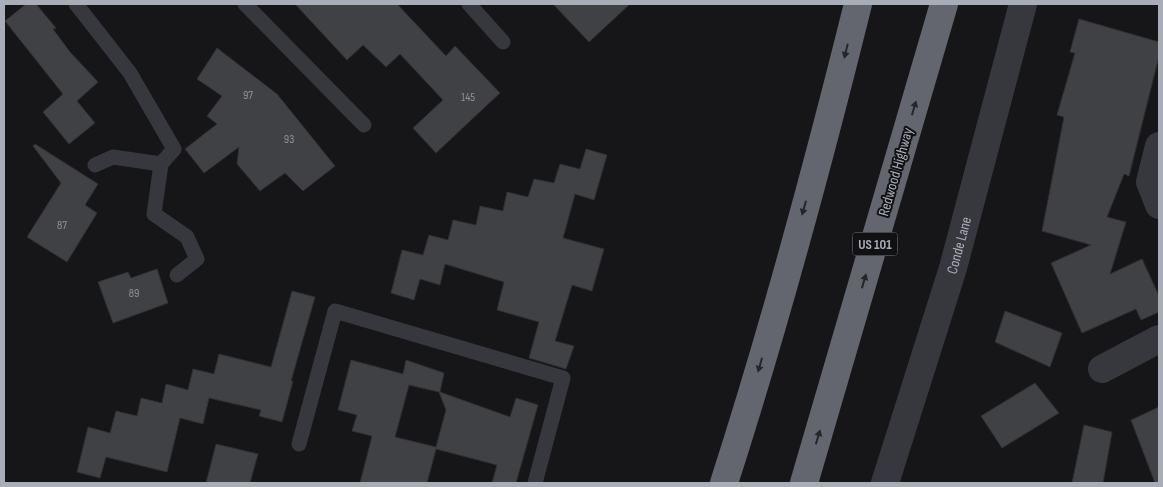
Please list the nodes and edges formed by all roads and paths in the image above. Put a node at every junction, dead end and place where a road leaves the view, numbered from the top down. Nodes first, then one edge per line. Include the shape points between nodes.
1 (76, 4) edge
2 (244, 4) edge
3 (469, 4) edge
4 (858, 4) edge
5 (944, 4) edge
6 (1023, 4) edge
7 (503, 42) dead end
8 (364, 125) dead end
9 (1159, 146) edge
10 (161, 164) junction
11 (95, 165) dead end
12 (1159, 205) edge
13 (177, 275) dead end
14 (1159, 339) edge
15 (1102, 369) dead end
16 (299, 444) dead end
17 (536, 483) edge
18 (724, 483) edge
19 (804, 483) edge
20 (885, 483) edge

1 - 10 lane via 130,73 174,149
2 - 8 lane
3 - 7 lane
4 -> 18 highway via 819,156
19 -> 5 highway, Redwood Highway / US 101
6 - 20 street, Conde Lane via 952,268
9 - 12 street via 1150,182
10 - 11 lane via 112,157
10 - 13 lane via 154,214 187,237 198,259
14 - 15 street
16 - 17 lane via 335,311 563,378

